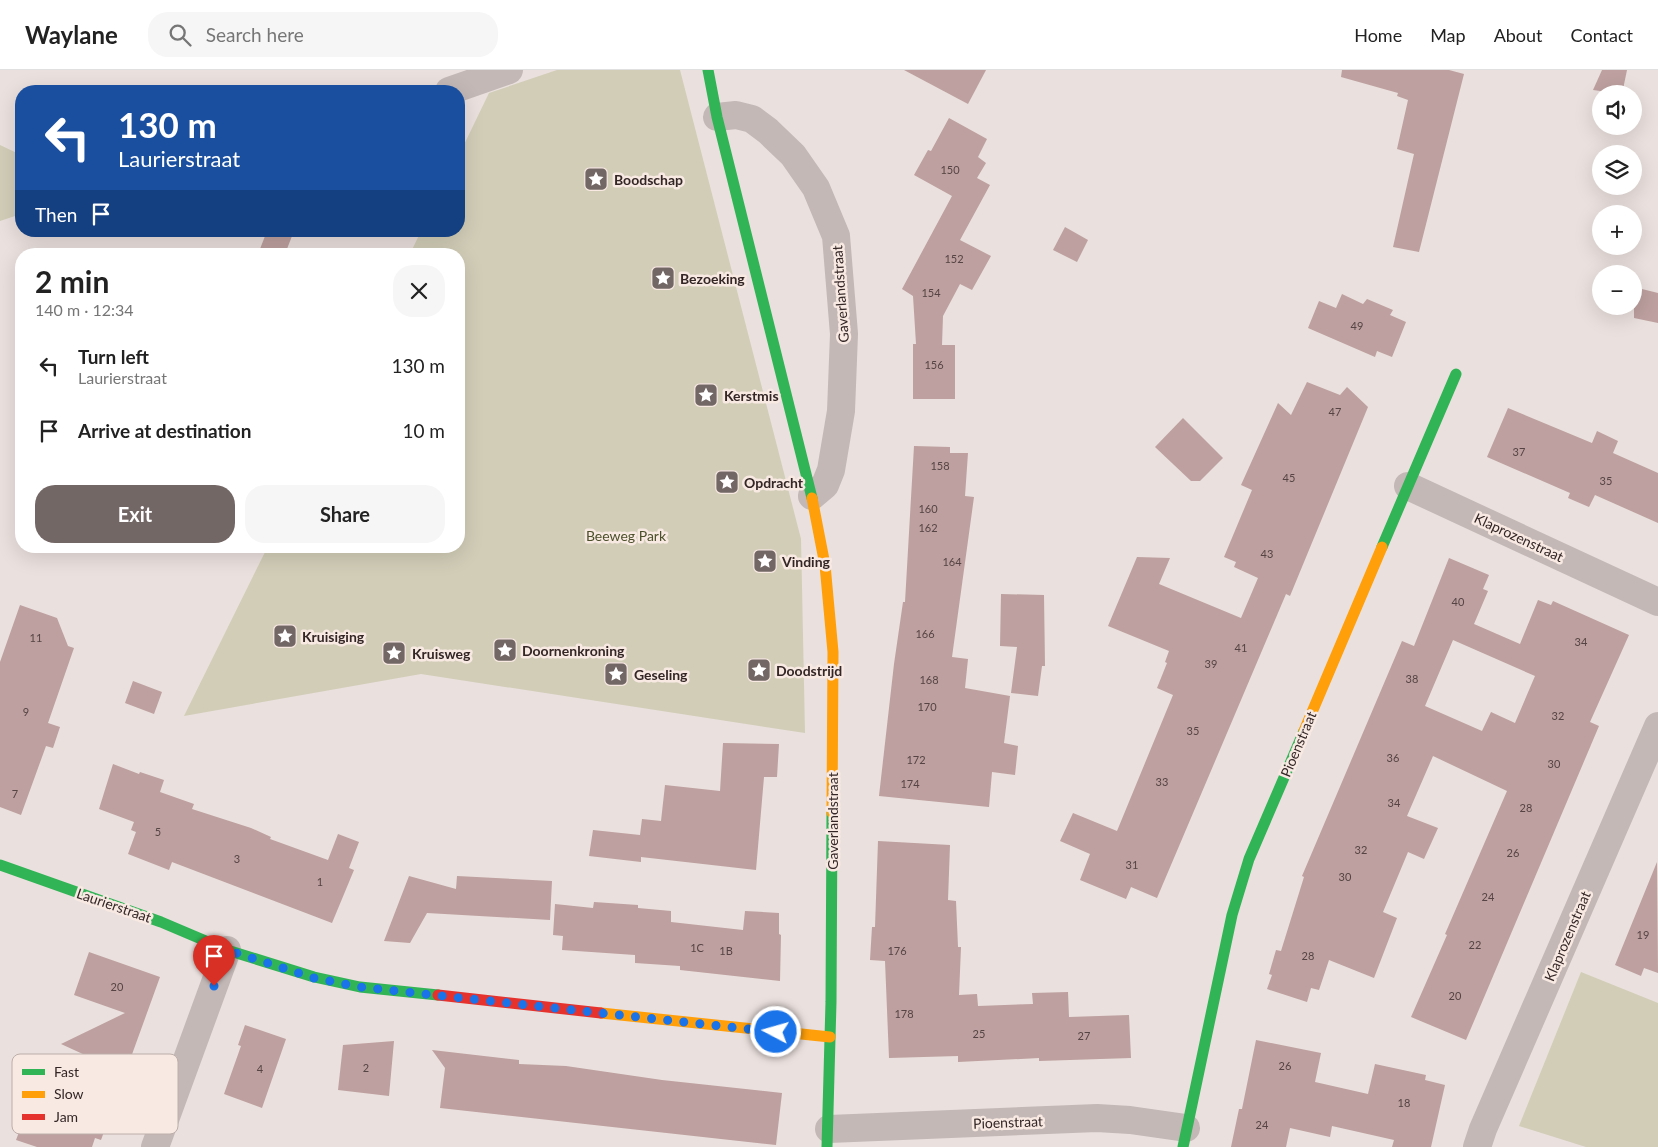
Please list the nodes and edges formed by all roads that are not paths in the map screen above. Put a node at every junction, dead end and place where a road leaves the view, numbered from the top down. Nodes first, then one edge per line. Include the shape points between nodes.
1 (510, 70) edge
2 (708, 70) edge
3 (465, 85) edge
4 (717, 117) junction
5 (1456, 374) dead end
6 (1408, 486) junction
7 (812, 496) junction
8 (1658, 602) edge
9 (1658, 726) edge
10 (0, 865) edge
11 (227, 950) junction
12 (830, 1038) junction
13 (178, 1084) edge
14 (160, 1134) edge
15 (828, 1138) edge
16 (1184, 1138) edge
17 (155, 1147) edge
18 (1477, 1147) edge

1 - 3 street
2 - 4 street, Gaverlandstraat
4 - 7 street, Gaverlandstraat
4 - 7 street, Gaverlandstraat via 736,115 752,119 793,155 816,188 836,236 844,334 841,411 831,470 825,485
5 - 6 street, Pioenstraat
6 - 8 street, Klaprozenstraat
6 - 16 street, Pioenstraat via 1249,859 1232,915
7 - 12 street, Gaverlandstraat via 825,565 833,652
9 - 18 street, Klaprozenstraat via 1482,1129
10 - 11 street, Laurierstraat via 160,922
11 - 12 street, Laurierstraat via 314,978 360,987
11 - 13 street
12 - 15 street, Gaverlandstraat
14 - 17 street
15 - 16 street, Pioenstraat via 1098,1118 1130,1120

